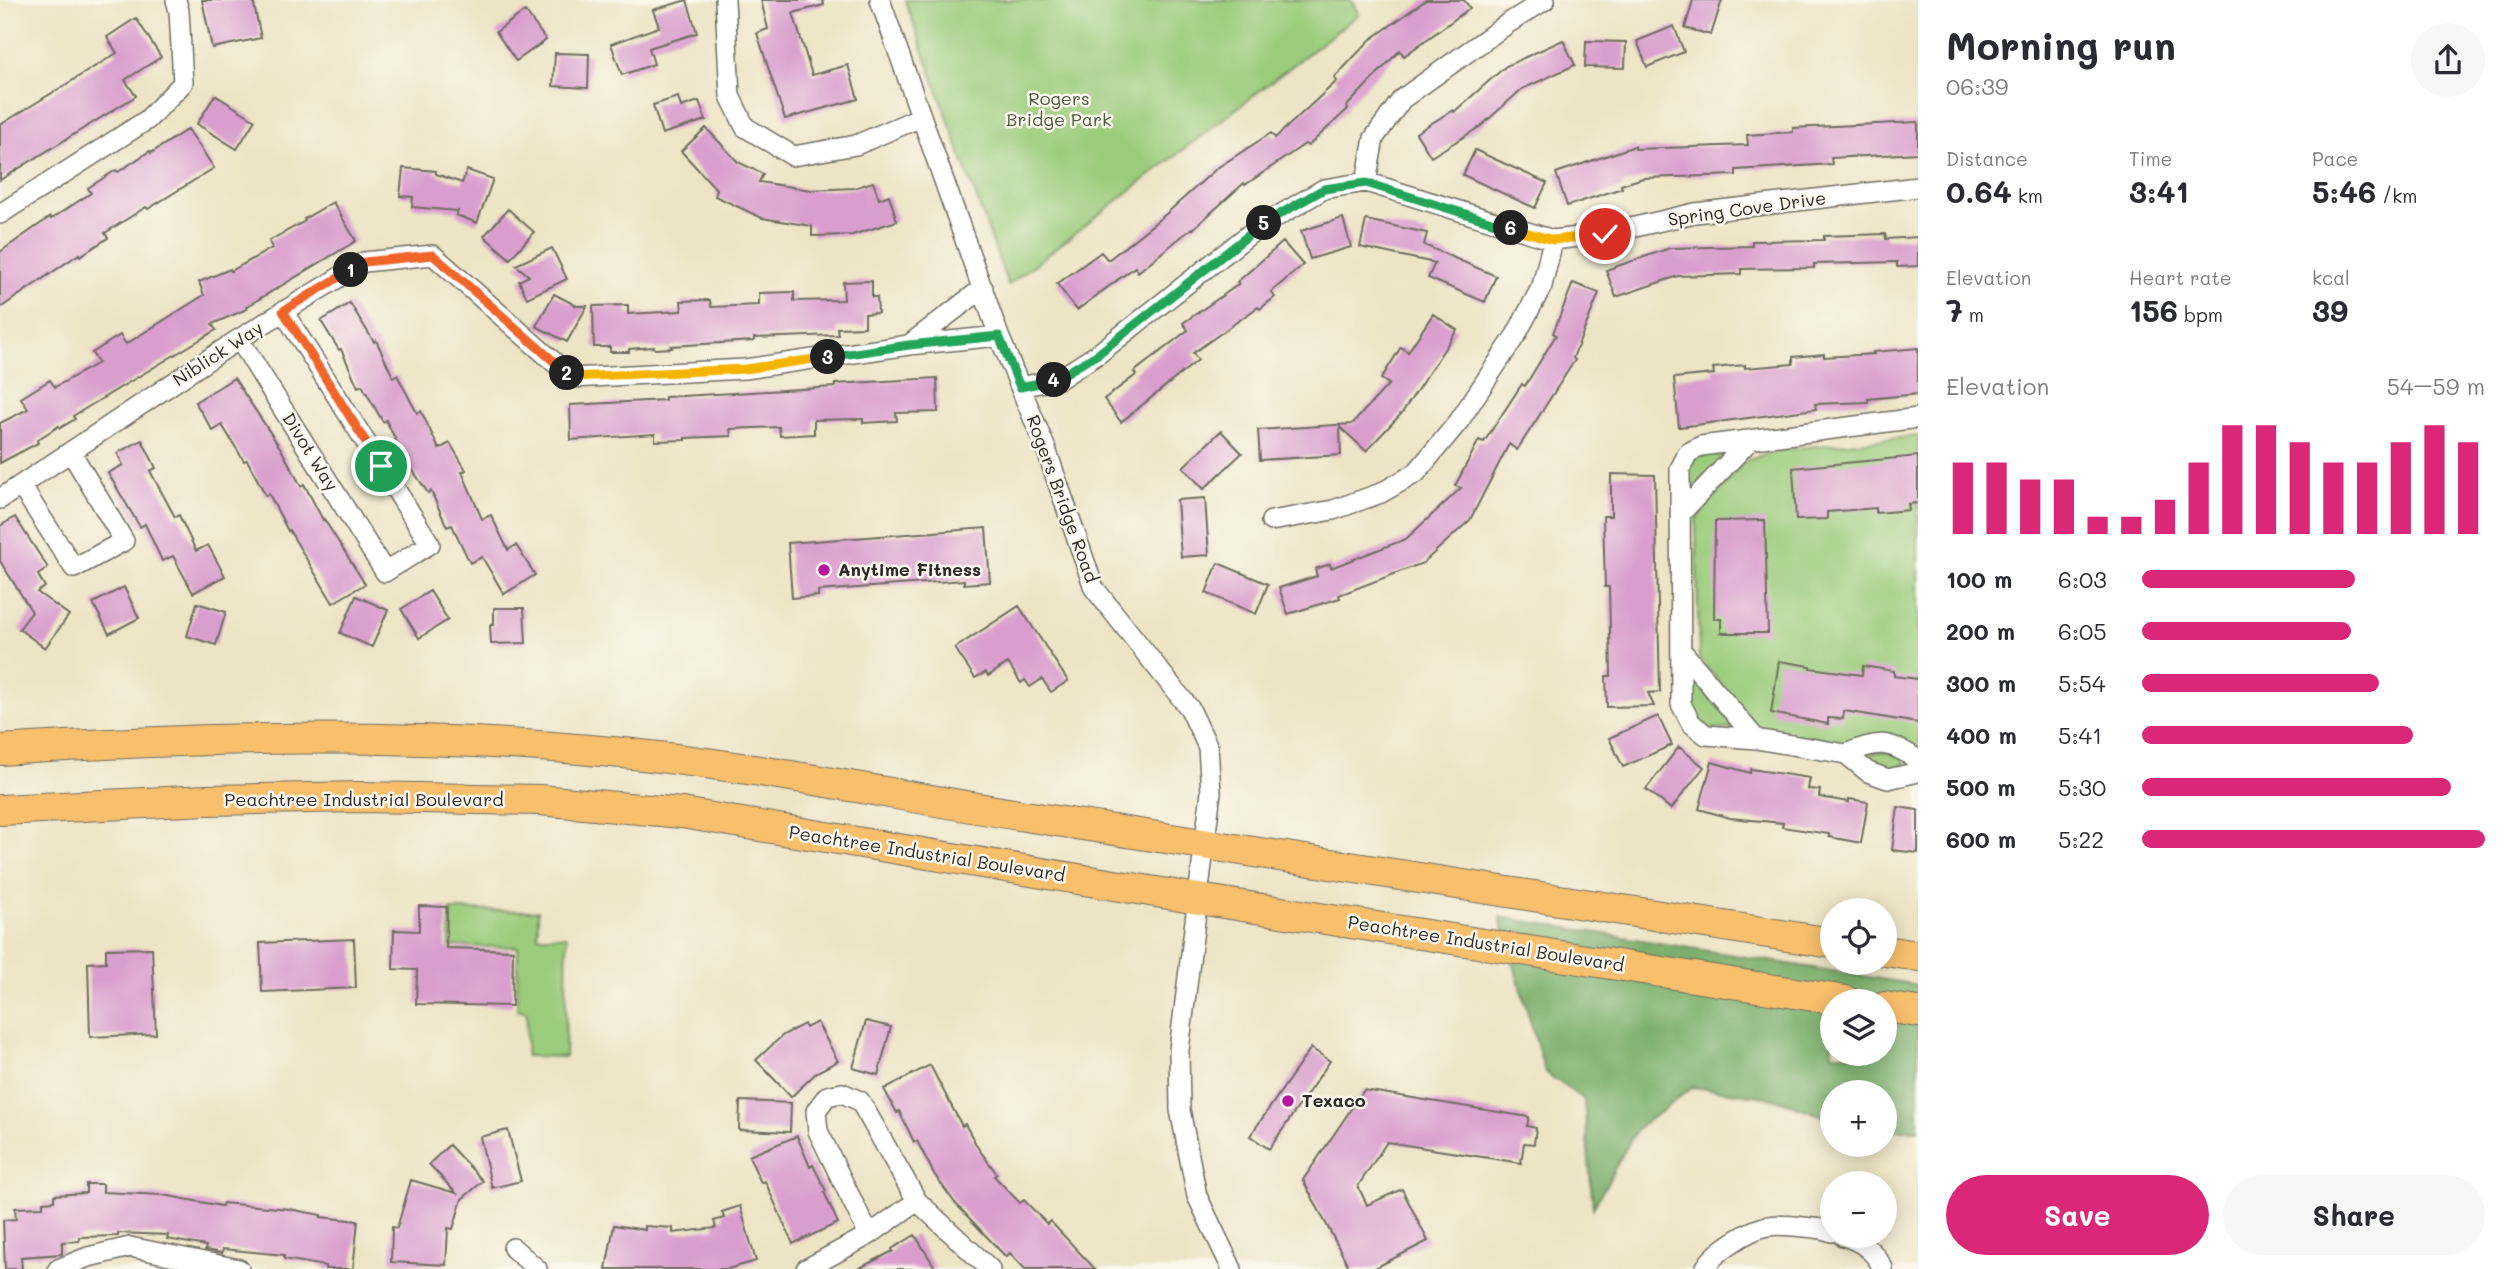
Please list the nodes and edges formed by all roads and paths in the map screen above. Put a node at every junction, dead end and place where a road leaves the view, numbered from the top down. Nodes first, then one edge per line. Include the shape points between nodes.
1 (176, 0) edge
2 (725, 0) edge
3 (880, 0) edge
4 (1545, 0) edge
5 (921, 117) junction
6 (1366, 183) junction
7 (1918, 187) edge
8 (0, 214) edge
9 (1553, 240) junction
10 (983, 288) junction
11 (283, 311) junction
12 (999, 336) junction
13 (239, 339) junction
14 (909, 345) junction
15 (1020, 387) junction
16 (1918, 418) edge
17 (1750, 440) junction
18 (71, 452) junction
19 (21, 485) junction
20 (0, 499) edge
21 (1680, 514) junction
22 (1271, 521) dead end
23 (1681, 650) junction
24 (1756, 739) junction
25 (0, 750) edge
26 (1846, 754) junction
27 (1918, 760) edge
28 (1918, 772) edge
29 (0, 810) edge
30 (1204, 844) junction
31 (1199, 899) junction
32 (1820, 941) edge
33 (1897, 953) edge
34 (1918, 957) edge
35 (1820, 997) edge
36 (1897, 1009) edge
37 (1918, 1012) edge
38 (916, 1201) junction
39 (1820, 1229) edge
40 (869, 1235) junction
41 (513, 1248) dead end
42 (1868, 1248) edge
43 (1882, 1268) edge
44 (58, 1269) edge
45 (239, 1269) edge
46 (537, 1269) edge
47 (806, 1269) edge
48 (990, 1269) edge
49 (1232, 1269) edge
50 (1705, 1269) edge

1 - 8 street via 183,83 147,120
2 - 5 street via 730,96 745,127 793,156 856,145
3 - 5 street, Rogers Bridge Road
4 - 6 street via 1402,99 1374,138
5 - 10 street, Rogers Bridge Road
6 - 9 street, Spring Cove Drive
6 - 15 street, Spring Cove Drive via 1324,189 1299,202 1256,229 1088,360 1059,379
7 - 9 street, Spring Cove Drive via 1695,213 1605,234
9 - 22 street via 1542,286 1516,335 1459,421 1416,473 1381,493 1333,510
10 - 12 street, Rogers Bridge Road
10 - 14 street, Niblick Way
11 - 13 street, Niblick Way
11 - 13 street, Divot Way via 430,544 385,572
11 - 14 street, Niblick Way via 364,262 433,255 572,377 745,369
12 - 14 street, Niblick Way
12 - 15 street, Rogers Bridge Road
13 - 18 street, Niblick Way
15 - 30 street, Rogers Bridge Road via 1094,588 1191,709 1208,747 1211,792
16 - 17 street
17 - 21 street
17 - 21 street via 1701,446 1688,453 1680,469
18 - 19 street, Niblick Way
18 - 19 street via 124,541 74,568
19 - 20 street, Niblick Way
21 - 23 street
23 - 24 street
23 - 24 street via 1681,704 1691,723 1706,735
24 - 26 street
25 - 30 highway via 171,741 408,739 611,751 832,782
26 - 27 street via 1879,743
26 - 28 street via 1868,772 1888,779
29 - 31 highway, Peachtree Industrial Boulevard via 349,797 540,800 682,813
30 - 31 street, Rogers Bridge Road
30 - 32 highway
31 - 35 highway, Peachtree Industrial Boulevard
31 - 49 street, Rogers Bridge Road via 1179,1050 1180,1110 1197,1196
33 - 34 highway
36 - 37 highway
38 - 40 street
38 - 40 street via 860,1101 842,1093 827,1096 816,1111 818,1131
38 - 48 street
39 - 50 street via 1768,1226 1735,1241
40 - 47 street
41 - 46 street
42 - 43 street
44 - 45 street via 130,1247

